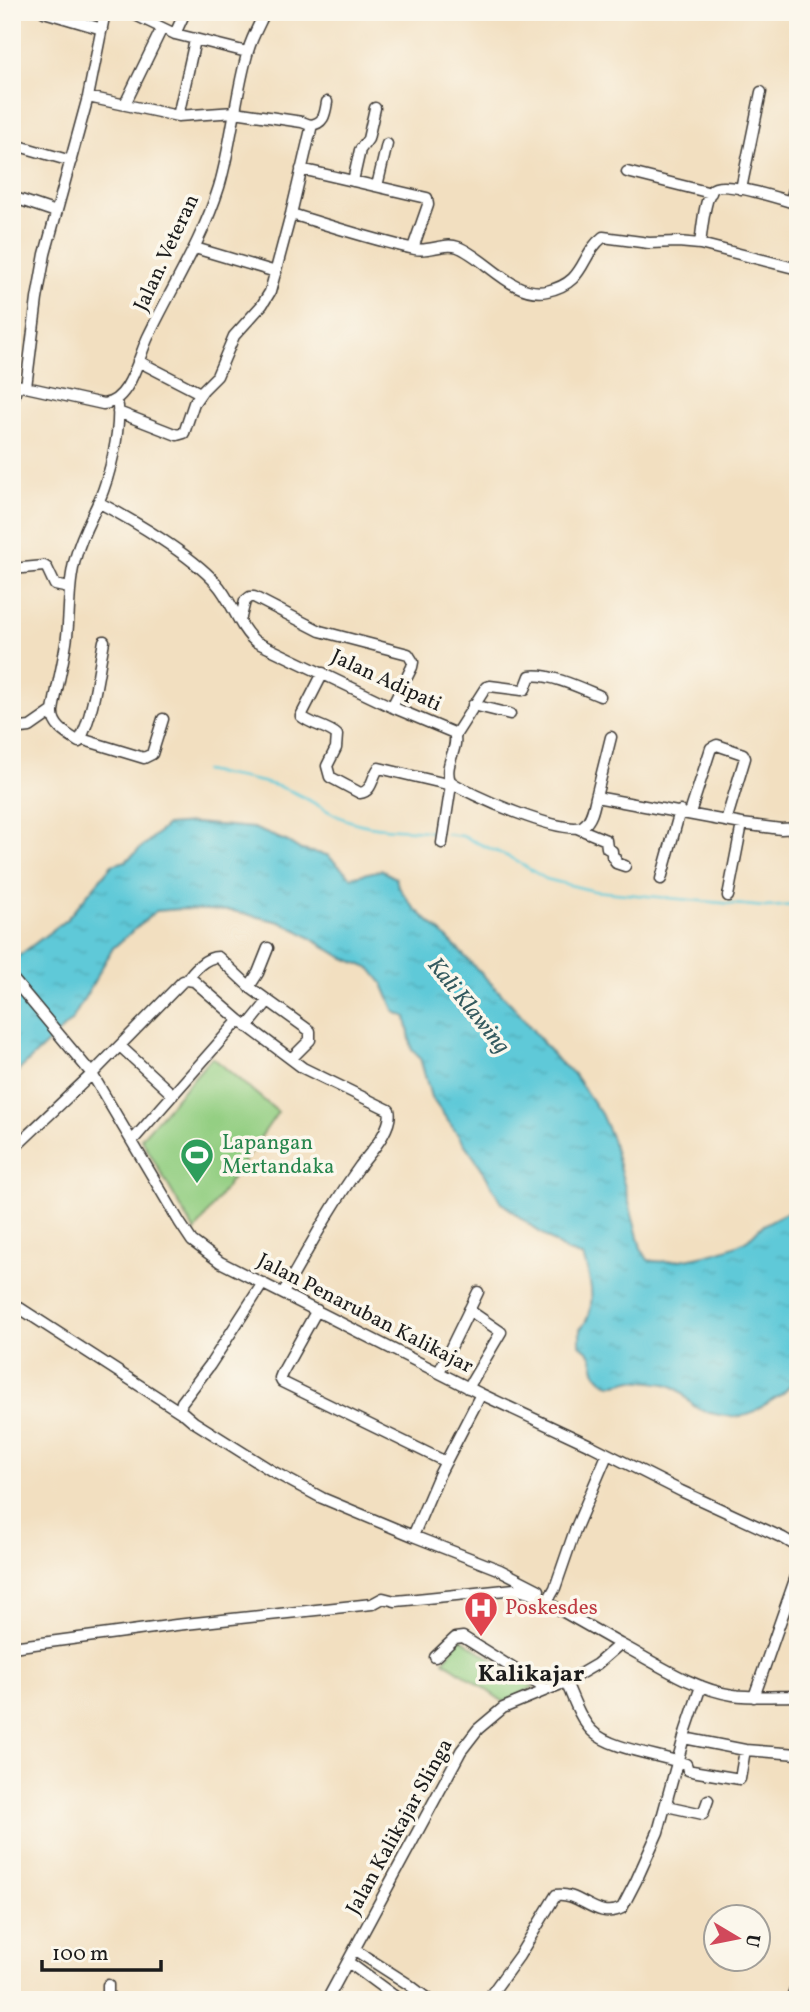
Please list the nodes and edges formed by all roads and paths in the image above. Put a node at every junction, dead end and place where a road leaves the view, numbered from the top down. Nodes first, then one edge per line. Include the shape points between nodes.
1 (44, 12) edge
2 (105, 12) edge
3 (129, 12) edge
4 (185, 12) edge
5 (265, 12) edge
6 (162, 28) junction
7 (102, 29) junction
8 (175, 34) junction
9 (195, 40) junction
10 (247, 52) junction
11 (761, 92) dead end
12 (88, 97) junction
13 (327, 102) dead end
14 (125, 104) junction
15 (375, 108) dead end
16 (235, 112) junction
17 (178, 116) junction
18 (310, 125) junction
19 (12, 144) edge
20 (387, 144) dead end
21 (71, 160) junction
22 (301, 169) junction
23 (798, 170) edge
24 (627, 172) dead end
25 (353, 181) junction
26 (377, 186) junction
27 (741, 189) junction
28 (710, 193) junction
29 (12, 197) edge
30 (794, 203) edge
31 (56, 212) junction
32 (291, 214) junction
33 (700, 244) junction
34 (195, 248) junction
35 (413, 248) junction
36 (798, 269) edge
37 (276, 272) junction
38 (138, 361) junction
39 (18, 386) edge
40 (200, 393) junction
41 (117, 400) junction
42 (12, 404) edge
43 (118, 412) junction
44 (98, 502) junction
45 (12, 569) edge
46 (69, 588) junction
47 (240, 621) junction
48 (104, 641) dead end
49 (323, 673) junction
50 (600, 695) dead end
51 (473, 705) junction
52 (392, 707) junction
53 (52, 711) junction
54 (510, 714) dead end
55 (163, 719) dead end
56 (12, 729) edge
57 (456, 734) junction
58 (611, 737) dead end
59 (81, 739) junction
60 (452, 784) junction
61 (596, 797) junction
62 (685, 812) junction
63 (726, 821) junction
64 (742, 824) junction
65 (577, 828) junction
66 (798, 828) edge
67 (442, 843) dead end
68 (625, 866) dead end
69 (662, 879) dead end
70 (728, 896) dead end
71 (268, 948) dead end
72 (12, 978) edge
73 (187, 979) junction
74 (249, 986) junction
75 (268, 1001) junction
76 (243, 1024) junction
77 (120, 1046) junction
78 (291, 1059) junction
79 (92, 1074) junction
80 (173, 1094) junction
81 (132, 1141) junction
82 (12, 1150) edge
83 (263, 1283) junction
84 (478, 1292) dead end
85 (283, 1293) junction
86 (12, 1303) edge
87 (317, 1310) junction
88 (469, 1310) junction
89 (439, 1372) junction
90 (468, 1388) junction
91 (481, 1394) junction
92 (182, 1413) junction
93 (607, 1455) junction
94 (446, 1462) junction
95 (413, 1536) junction
96 (798, 1547) edge
97 (798, 1571) edge
98 (548, 1599) junction
99 (620, 1644) junction
100 (12, 1647) edge
101 (435, 1657) dead end
102 (566, 1682) junction
103 (701, 1686) junction
104 (546, 1689) junction
105 (755, 1695) junction
106 (798, 1696) edge
107 (684, 1738) junction
108 (745, 1750) junction
109 (798, 1754) edge
110 (678, 1761) junction
111 (708, 1800) dead end
112 (667, 1802) junction
113 (355, 1950) junction
114 (348, 1962) junction
115 (798, 1981) edge
116 (108, 1984) dead end
117 (397, 1999) edge
118 (108, 2000) edge
119 (327, 2000) edge
120 (429, 2000) edge
121 (487, 2000) edge
122 (791, 2000) edge

1 - 7 street
2 - 7 street
3 - 6 street
4 - 8 street
5 - 10 street, Jalan. Veteran
6 - 8 street
6 - 14 street
7 - 12 street
8 - 9 street
9 - 10 street
9 - 17 street
10 - 16 street, Jalan. Veteran
11 - 27 street
12 - 14 street
12 - 21 street
13 - 18 street via 323,119
14 - 17 street
15 - 25 street
16 - 17 street
16 - 18 street
16 - 34 street, Jalan. Veteran via 219,185
18 - 22 street
19 - 21 street
20 - 26 street
21 - 31 street
22 - 25 street
22 - 32 street
23 - 30 street
24 - 28 street
25 - 26 street
26 - 35 street via 428,200
27 - 28 street via 720,186
27 - 30 street
28 - 33 street
29 - 31 street
31 - 39 street
32 - 35 street
32 - 37 street
33 - 35 street via 603,237 576,275 555,289 534,292 457,247
33 - 36 street
34 - 37 street
34 - 38 street, Jalan. Veteran
37 - 40 street via 267,299 234,336 216,376
38 - 40 street
38 - 41 street, Jalan. Veteran
39 - 41 street via 96,403
39 - 42 street
40 - 43 street via 186,431 180,435
41 - 43 street
43 - 44 street
44 - 46 street via 81,538
44 - 47 street, Jalan Adipati via 206,572
45 - 46 street via 46,566 55,585
46 - 53 street via 66,639
47 - 49 street, Jalan Adipati via 256,642
47 - 52 street via 246,601 254,597 320,631 408,654 412,667
48 - 59 street
49 - 52 street, Jalan Adipati
49 - 60 street via 301,716 337,735 327,766 330,777 360,793 369,789 379,768
50 - 51 street via 532,675 522,690 486,687
51 - 54 street
51 - 57 street
52 - 57 street, Jalan Adipati
53 - 56 street via 30,727
53 - 59 street via 56,726 78,742
55 - 59 street via 152,754 144,758
57 - 60 street, Jalan Adipati via 447,771
58 - 61 street
60 - 65 street via 518,814
60 - 67 street, Jalan Adipati
61 - 62 street
61 - 65 street via 587,822
62 - 63 street
62 - 63 street via 711,748 717,745 745,758
62 - 69 street
63 - 64 street
64 - 66 street
64 - 70 street
65 - 68 street via 606,840 616,863
71 - 74 street
72 - 79 street, Jalan Penaruban Kalikajar
73 - 74 street via 215,956
73 - 76 street
73 - 77 street
74 - 75 street
75 - 76 street
75 - 78 street via 310,1031 310,1040
76 - 78 street
76 - 80 street
77 - 79 street
77 - 80 street
78 - 85 street via 390,1114 383,1134 349,1180
79 - 81 street, Jalan Penaruban Kalikajar
79 - 82 street
80 - 81 street
81 - 83 street, Jalan Penaruban Kalikajar via 192,1241 220,1262
83 - 85 street, Jalan Penaruban Kalikajar
83 - 92 street via 182,1402
84 - 88 street
85 - 87 street, Jalan Penaruban Kalikajar
86 - 92 street
87 - 89 street, Jalan Penaruban Kalikajar
87 - 94 street via 282,1373 282,1382
88 - 89 street
88 - 90 street via 501,1332
89 - 90 street, Jalan Penaruban Kalikajar
90 - 91 street, Jalan Penaruban Kalikajar
91 - 93 street, Jalan Penaruban Kalikajar
91 - 94 street
92 - 95 street via 302,1487
93 - 96 street, Jalan Penaruban Kalikajar
93 - 98 street
94 - 95 street
95 - 98 street via 500,1570
97 - 105 street
98 - 99 street
98 - 100 street via 515,1589 395,1601 383,1598 372,1604
99 - 102 street, Jalan Kalikajar Slinga
99 - 103 street
101 - 104 street via 461,1636
102 - 104 street, Jalan Kalikajar Slinga
102 - 110 street via 587,1725 599,1737
103 - 105 street via 733,1695
103 - 107 street
104 - 113 street, Jalan Kalikajar Slinga via 503,1708 471,1737
105 - 106 street
107 - 108 street
107 - 110 street
108 - 109 street
108 - 110 street via 740,1779 688,1770
110 - 112 street
111 - 112 street via 703,1814
112 - 121 street via 622,1908 608,1913 571,1896 556,1895
113 - 114 street, Jalan Kalikajar Slinga
113 - 120 street
114 - 117 street
114 - 119 street, Jalan Kalikajar Slinga
115 - 122 street
116 - 118 street

